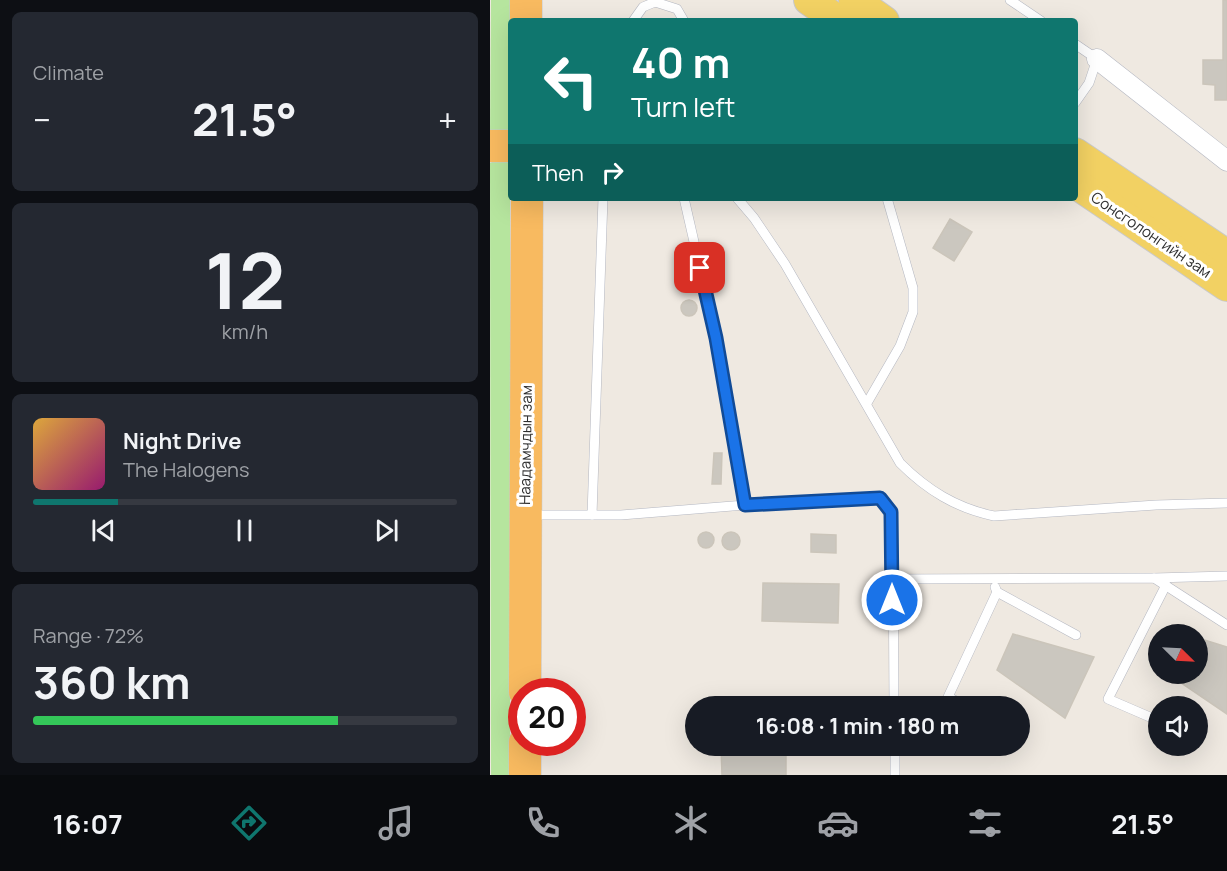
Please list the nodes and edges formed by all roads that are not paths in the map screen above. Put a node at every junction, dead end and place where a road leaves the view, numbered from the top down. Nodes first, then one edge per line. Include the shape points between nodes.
1 (526, 0) edge
2 (809, 0) edge
3 (854, 0) edge
4 (1010, 0) edge
5 (526, 18) edge
6 (635, 18) edge
7 (682, 18) edge
8 (835, 18) edge
9 (880, 18) edge
10 (1037, 18) edge
11 (1078, 46) edge
12 (1097, 59) junction
13 (1078, 99) edge
14 (490, 146) edge
15 (508, 146) edge
16 (1078, 155) edge
17 (1226, 161) edge
18 (1078, 185) edge
19 (527, 201) edge
20 (603, 201) edge
21 (685, 201) edge
22 (740, 201) edge
23 (888, 201) edge
24 (1226, 255) edge
25 (1226, 286) edge
26 (867, 403) junction
27 (1226, 503) edge
28 (745, 505) junction
29 (592, 514) junction
30 (526, 515) junction
31 (1226, 576) edge
32 (993, 578) junction
33 (1154, 578) junction
34 (892, 579) junction
35 (1166, 585) junction
36 (997, 592) junction
37 (1226, 625) edge
38 (1075, 634) dead end
39 (525, 678) edge
40 (894, 696) edge
41 (948, 696) edge
42 (1148, 717) edge
43 (525, 756) edge
44 (895, 756) edge
45 (525, 775) edge
46 (895, 775) edge

1 - 5 highway
2 - 8 main road
3 - 9 main road
4 - 10 lane
6 - 7 lane via 643,7 655,2 677,9
11 - 12 lane
12 - 13 lane via 1089,83
12 - 17 street
14 - 15 highway
16 - 24 main road, Сонсголонгийн зам
18 - 25 main road, Сонсголонгийн зам
19 - 30 highway, Наадамчдын зам
20 - 29 lane
21 - 28 lane via 716,338
22 - 26 lane via 785,264
23 - 26 lane via 913,288 913,312 900,346
26 - 27 lane via 900,463 920,483 968,511 994,516
28 - 29 lane
28 - 34 lane via 880,498 891,512
29 - 30 lane
30 - 39 highway, Наадамчдын зам
31 - 33 lane
32 - 33 lane
32 - 34 lane
32 - 36 lane
33 - 35 lane
34 - 40 lane
35 - 37 lane
35 - 42 lane via 1108,699
36 - 38 lane
36 - 41 lane
43 - 45 highway
44 - 46 lane

